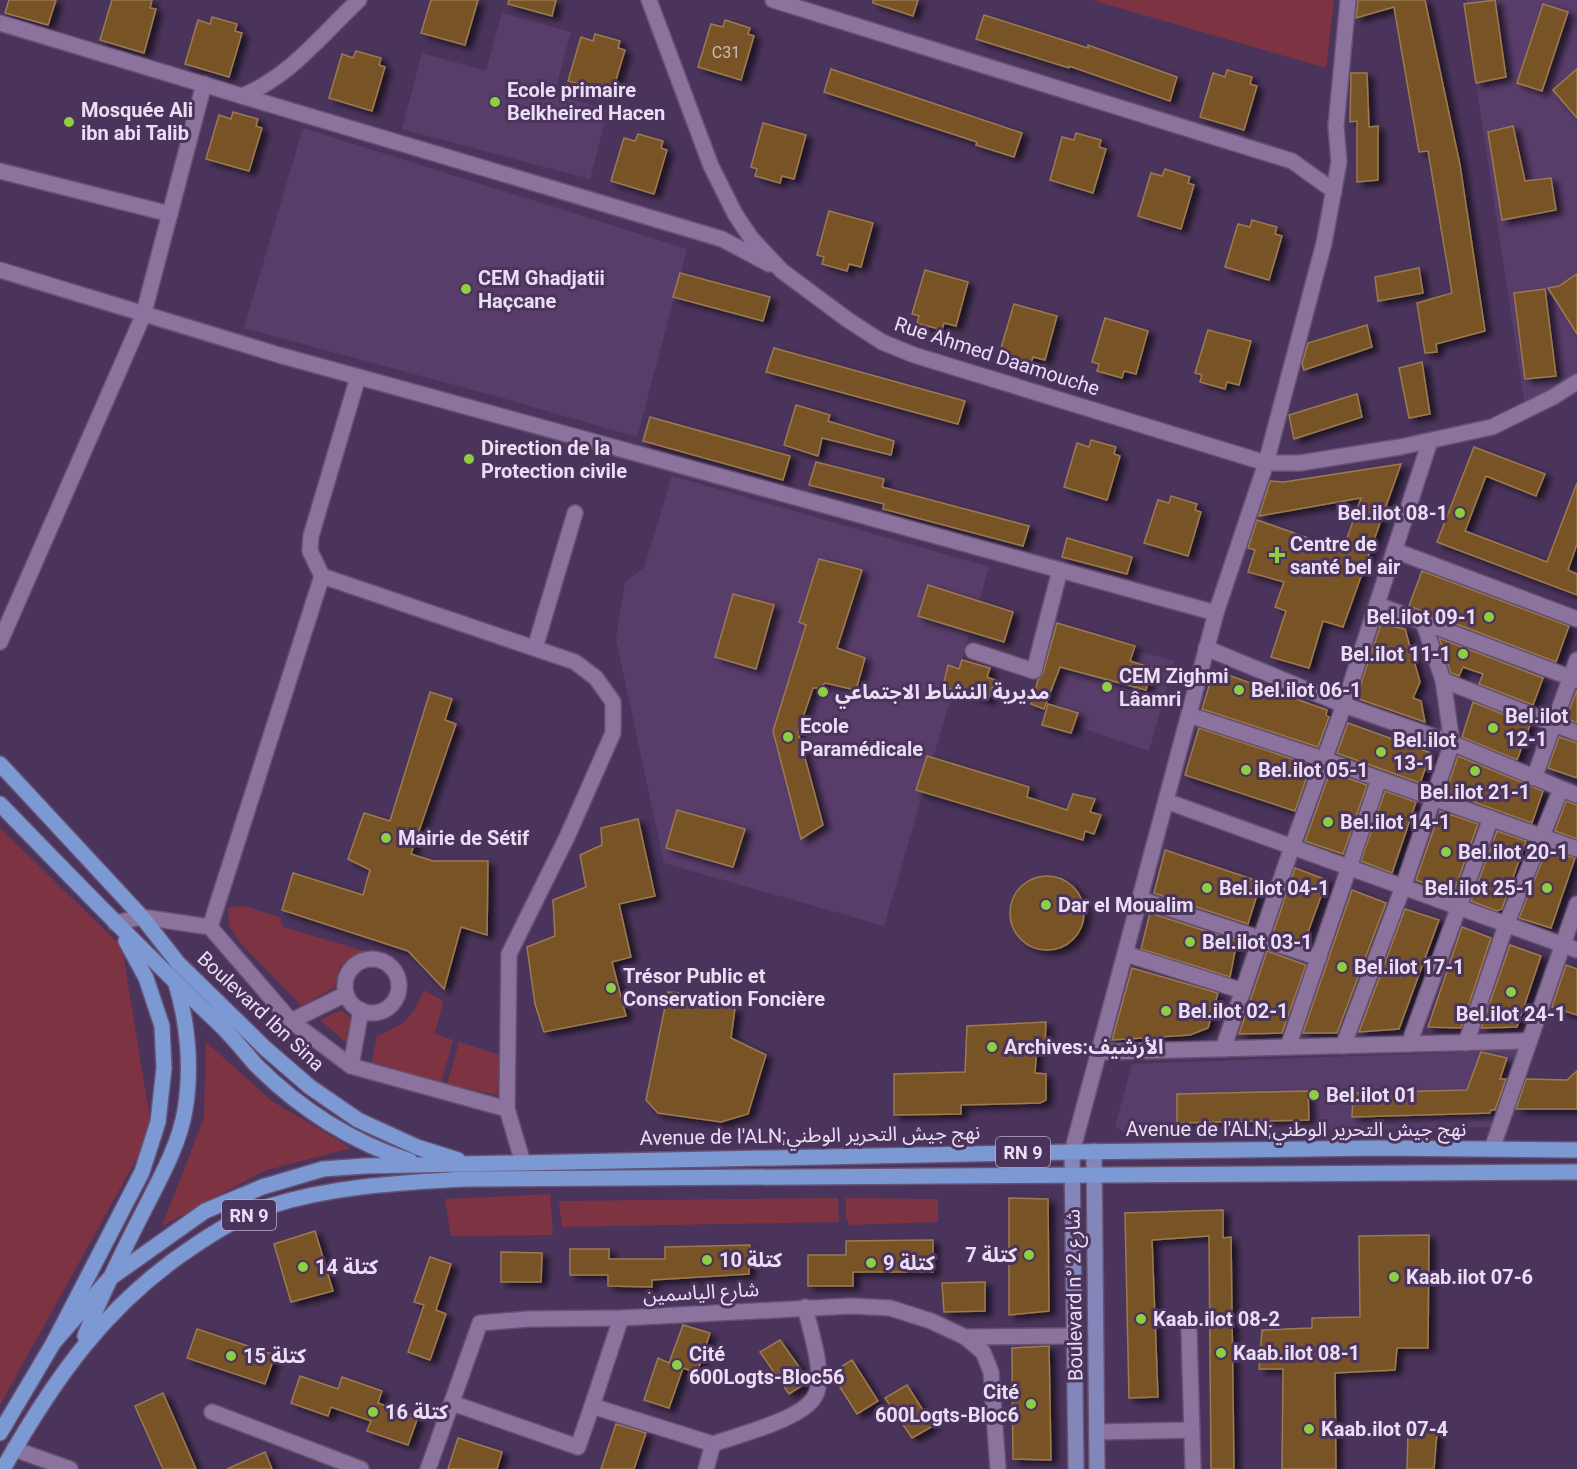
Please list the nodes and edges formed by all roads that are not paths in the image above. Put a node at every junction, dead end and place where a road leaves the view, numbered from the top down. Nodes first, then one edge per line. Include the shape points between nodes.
1 (359, 0) edge
2 (649, 0) edge
3 (773, 0) edge
4 (1348, 0) edge
5 (0, 23) edge
6 (204, 84) junction
7 (242, 96) junction
8 (0, 171) edge
9 (1334, 191) junction
10 (170, 213) junction
11 (0, 270) edge
12 (782, 271) junction
13 (143, 316) junction
14 (358, 377) junction
15 (1577, 382) edge
16 (1430, 441) junction
17 (1266, 463) junction
18 (575, 513) dead end
19 (1396, 550) junction
20 (1060, 570) junction
21 (322, 576) junction
22 (1378, 605) junction
23 (1216, 613) junction
24 (1577, 619) edge
25 (1423, 621) junction
26 (0, 642) edge
27 (535, 648) junction
28 (1206, 648) junction
29 (973, 651) dead end
30 (1577, 660) edge
31 (1574, 679) edge
32 (1443, 680) junction
33 (1344, 705) junction
34 (1189, 715) junction
35 (1554, 724) junction
36 (1577, 733) edge
37 (1452, 743) junction
38 (1323, 759) junction
39 (0, 764) edge
40 (1534, 778) junction
41 (1379, 779) junction
42 (1561, 789) junction
43 (1577, 795) edge
44 (1435, 799) junction
45 (1166, 801) junction
46 (0, 804) edge
47 (1491, 818) junction
48 (1543, 837) junction
49 (1292, 847) junction
50 (1577, 849) edge
51 (1349, 868) junction
52 (1403, 887) junction
53 (1140, 899) junction
54 (1577, 904) edge
55 (1459, 908) junction
56 (142, 917) junction
57 (115, 923) junction
58 (1506, 925) junction
59 (210, 927) junction
60 (1261, 939) junction
61 (1570, 948) edge
62 (1126, 954) junction
63 (1319, 958) junction
64 (177, 986) junction
65 (1243, 992) junction
66 (346, 994) junction
67 (361, 1010) junction
68 (291, 1021) junction
69 (1528, 1041) junction
70 (1466, 1043) junction
71 (1410, 1044) junction
72 (1343, 1046) junction
73 (1288, 1047) junction
74 (1223, 1049) junction
75 (1099, 1052) junction
76 (351, 1066) junction
77 (507, 1109) junction
78 (1079, 1123) junction
79 (1492, 1149) junction
80 (1577, 1150) edge
81 (1094, 1151) junction
82 (1072, 1152) junction
83 (523, 1162) junction
84 (469, 1164) junction
85 (422, 1165) junction
86 (1577, 1172) edge
87 (1093, 1176) junction
88 (1072, 1177) junction
89 (464, 1179) junction
90 (109, 1279) junction
91 (805, 1307) junction
92 (621, 1318) junction
93 (1189, 1331) dead end
94 (1075, 1336) junction
95 (965, 1337) junction
96 (54, 1342) junction
97 (80, 1350) junction
98 (452, 1403) junction
99 (592, 1406) junction
100 (212, 1412) dead end
101 (1191, 1430) junction
102 (1097, 1432) junction
103 (0, 1433) edge
104 (713, 1444) junction
105 (14, 1449) junction
106 (3, 1469) edge
107 (70, 1469) edge
108 (361, 1469) edge
109 (428, 1469) edge
110 (706, 1469) edge
111 (998, 1469) edge
112 (1076, 1469) edge
113 (1097, 1469) edge
114 (1192, 1469) edge

1 - 7 street via 285,72 267,86
2 - 12 street, Rue Ahmed Daamouche via 721,185 751,238
3 - 9 street via 1292,161
4 - 9 street
5 - 6 street
6 - 7 street
6 - 10 street
7 - 12 street via 722,239
8 - 10 street
9 - 17 street
10 - 13 street
11 - 13 street
12 - 17 street, Rue Ahmed Daamouche via 882,342
13 - 14 street
13 - 26 street
14 - 20 street
14 - 21 street via 311,536 309,551
15 - 16 street, Rue Ahmed Daamouche via 1492,427
16 - 17 street, Rue Ahmed Daamouche via 1300,463
16 - 19 street
17 - 23 street
18 - 27 street
19 - 22 street
19 - 24 street
20 - 23 street
20 - 29 street via 1034,671
21 - 27 street
21 - 59 street
22 - 25 street
22 - 33 street
23 - 28 street
25 - 31 street
25 - 32 street
27 - 77 street via 575,662 596,678 613,702 613,733 509,954
28 - 33 street
28 - 34 street
30 - 31 street
31 - 35 street
32 - 35 street
32 - 37 street
33 - 37 street
33 - 38 street
34 - 38 street
34 - 45 street
35 - 36 street
35 - 40 street
37 - 40 street
37 - 44 street
38 - 41 street
38 - 49 street
39 - 56 main road
40 - 42 street
41 - 44 street
41 - 51 street
42 - 43 street
42 - 48 street
44 - 47 street
44 - 52 street
45 - 49 street
45 - 53 street
46 - 57 main road, Boulevard Ibn Sina
47 - 48 street
47 - 55 street
48 - 50 street
48 - 58 street
49 - 51 street
49 - 60 street
51 - 52 street
51 - 63 street
52 - 55 street
52 - 72 street
53 - 60 street
53 - 62 street
54 - 61 street
55 - 58 street
55 - 71 street
56 - 57 street
56 - 59 street
56 - 64 main road, Boulevard Ibn Sina
56 - 84 main road, Boulevard Ibn Sina via 178,963 310,1087 358,1120 417,1147
57 - 64 main road, Boulevard Ibn Sina
57 - 96 main road via 146,978 162,1026 164,1068 158,1122 142,1172
58 - 61 street
58 - 70 street
59 - 68 street
60 - 63 street
60 - 65 street
61 - 69 street
62 - 65 street
62 - 75 street
63 - 73 street
64 - 85 main road, Boulevard Ibn Sina via 215,1019 258,1066 310,1110 377,1150
64 - 90 main road, Boulevard Ibn Sina via 188,1045 185,1112 160,1178
65 - 74 street
66 - 67 street
66 - 67 street via 347,976 360,963 377,960 393,969 399,986 393,1003 378,1012
66 - 68 street
67 - 76 street
68 - 76 street
69 - 70 street
69 - 79 street
70 - 71 street
71 - 72 street
72 - 73 street
73 - 74 street
74 - 75 street
75 - 78 street
76 - 77 street
77 - 83 street
78 - 81 street
78 - 82 street
79 - 80 main road, Avenue de l'ALN;نهج جيش التحرير الوطني / RN 9
79 - 81 main road, Avenue de l'ALN;نهج جيش التحرير الوطني / RN 9
81 - 82 main road, Avenue de l'ALN;نهج جيش التحرير الوطني / RN 9
81 - 87 main road, Boulevard n° شارع 2
82 - 83 main road, Avenue de l'ALN;نهج جيش التحرير الوطني / RN 9
82 - 88 main road, Boulevard n° شارع 2
83 - 84 main road, Avenue de l'ALN;نهج جيش التحرير الوطني / RN 9
84 - 85 main road, Avenue de l'ALN;نهج جيش التحرير الوطني / RN 9
85 - 89 main road, Boulevard Ibn Sina
85 - 90 main road, Avenue de l'ALN;نهج جيش التحرير الوطني / RN 9 via 323,1169 262,1187 206,1211
86 - 87 main road, Avenue de l'ALN;نهج جيش التحرير الوطني
87 - 88 main road, Avenue de l'ALN;نهج جيش التحرير الوطني
87 - 102 main road, Boulevard n° شارع 2
88 - 89 main road, Avenue de l'ALN;نهج جيش التحرير الوطني / RN 9
88 - 94 main road, Boulevard n° شارع 2
89 - 97 main road, Avenue de l'ALN;نهج جيش التحرير الوطني / RN 9 via 367,1184 269,1207 228,1224 127,1297
90 - 96 main road
90 - 97 main road, Boulevard Ibn Sina
91 - 92 street, شارع الياسمين
91 - 95 street, شارع الياسمين via 890,1308
91 - 104 street via 818,1367 816,1394 802,1411
92 - 98 street, شارع الياسمين via 480,1323
92 - 99 street
93 - 101 street
94 - 95 street, شارع الياسمين
94 - 112 main road, Boulevard n° شارع 2
95 - 111 street via 982,1353 991,1372
96 - 103 main road
97 - 105 main road
98 - 99 street via 578,1447
98 - 109 street, شارع الياسمين
99 - 104 street
100 - 108 street
101 - 102 street
101 - 114 street
102 - 113 main road, Boulevard n° شارع 2
104 - 110 street
105 - 106 main road
105 - 107 street

